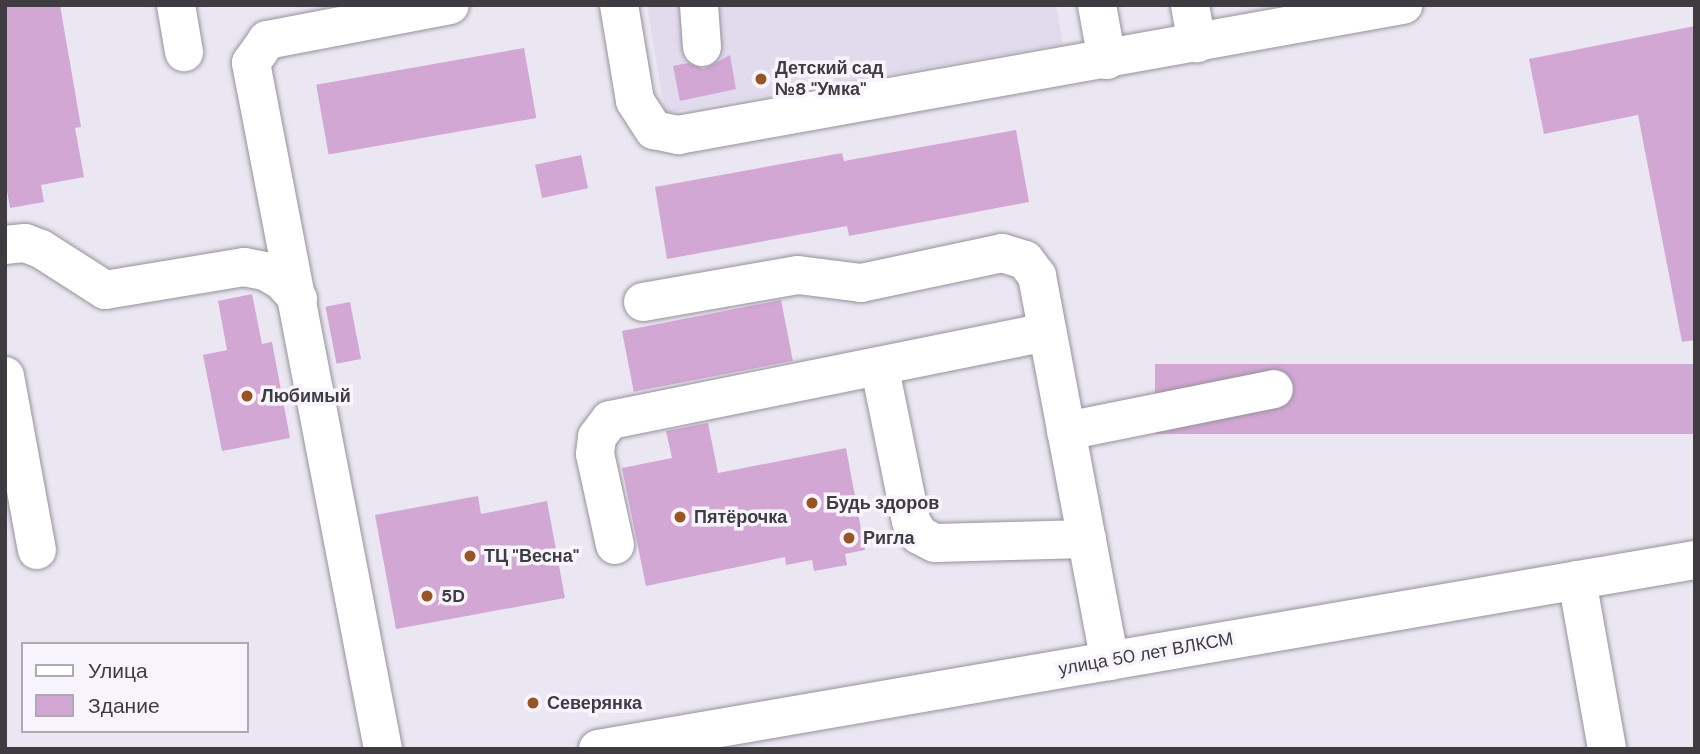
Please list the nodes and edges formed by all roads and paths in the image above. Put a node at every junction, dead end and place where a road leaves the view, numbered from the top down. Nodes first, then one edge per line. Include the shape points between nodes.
1 (176, 5) edge
2 (450, 5) edge
3 (619, 5) edge
4 (699, 5) edge
5 (1097, 5) edge
6 (1190, 5) edge
7 (1403, 5) edge
8 (1353, 10) edge
9 (1197, 43) junction
10 (702, 47) dead end
11 (184, 52) dead end
12 (1107, 60) junction
13 (5, 245) edge
14 (298, 299) junction
15 (643, 302) dead end
16 (1047, 332) junction
17 (880, 369) junction
18 (5, 376) edge
19 (1274, 389) dead end
20 (1066, 431) junction
21 (1087, 539) junction
22 (615, 545) dead end
23 (37, 550) dead end
24 (1695, 560) edge
25 (1577, 580) junction
26 (1110, 661) junction
27 (383, 749) edge
28 (598, 749) edge
29 (1607, 749) edge

1 - 11 main road
2 - 14 main road via 267,40 251,63
3 - 12 main road via 635,101 654,130 678,135
4 - 10 main road
5 - 12 main road
6 - 9 main road
7 - 8 main road
8 - 9 main road
9 - 12 main road
13 - 14 main road via 25,243 41,249 105,290 244,267 282,281
14 - 27 main road
15 - 16 main road via 798,275 861,283 1002,253 1025,260 1037,276
16 - 17 main road
16 - 20 main road
17 - 21 main road via 911,521 919,535 935,543
17 - 22 main road via 610,420 597,437 595,454
18 - 23 main road
19 - 20 main road
20 - 21 main road
21 - 26 main road
24 - 25 main road, улица 50 лет ВЛКСМ
25 - 26 main road, улица 50 лет ВЛКСМ
25 - 29 main road
26 - 28 main road, улица 50 лет ВЛКСМ

